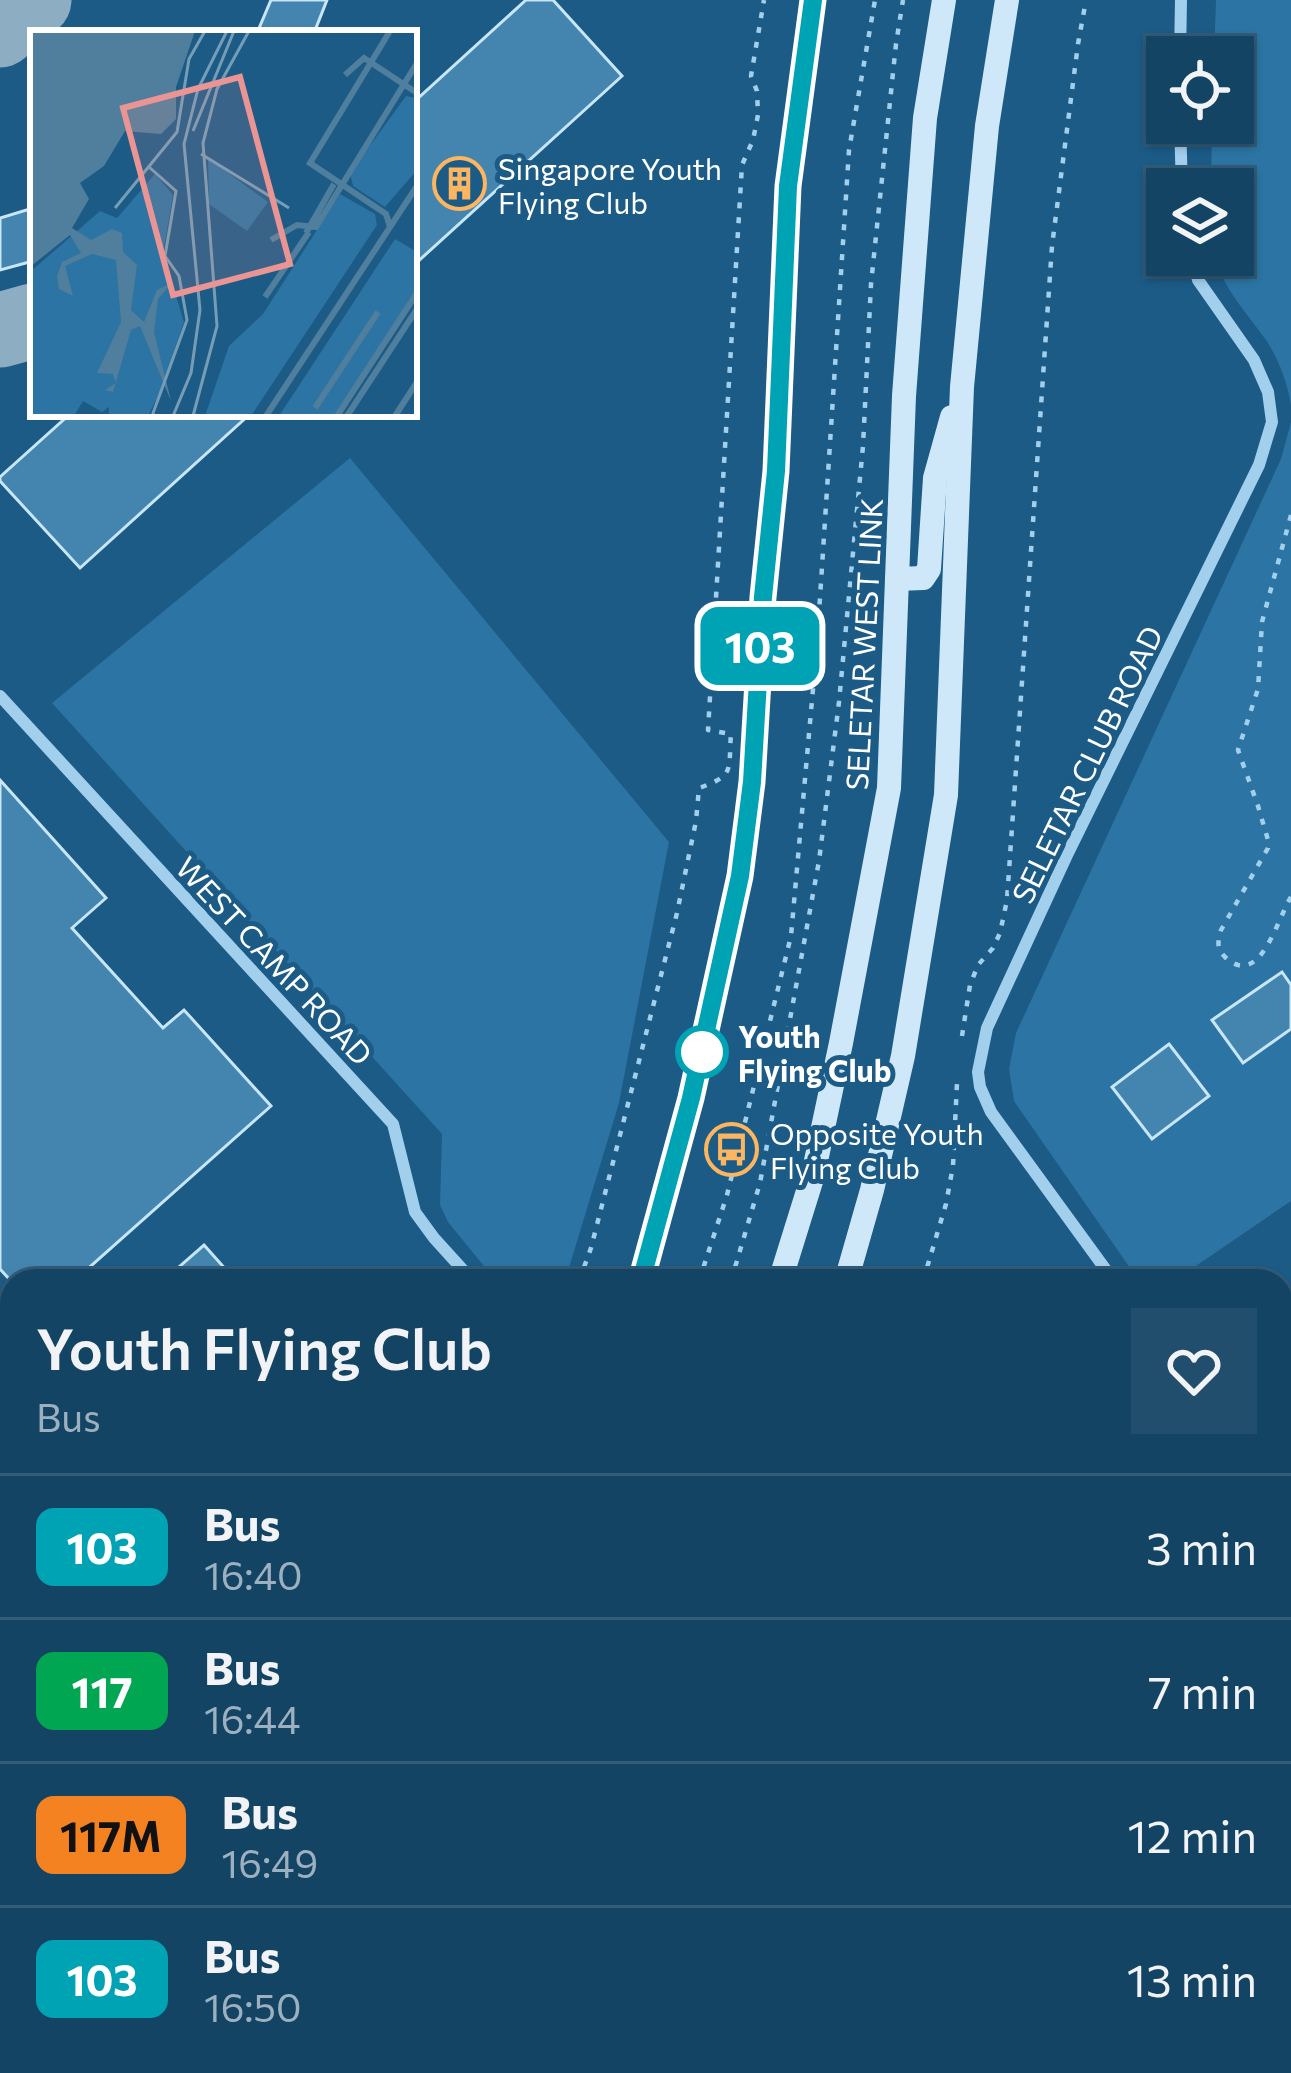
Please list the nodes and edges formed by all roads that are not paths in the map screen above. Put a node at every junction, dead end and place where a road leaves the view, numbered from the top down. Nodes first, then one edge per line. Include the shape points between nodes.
1 (813, 0) edge
2 (944, 0) edge
3 (1007, 0) edge
4 (1180, 0) edge
5 (1180, 36) edge
6 (1197, 276) edge
7 (962, 387) junction
8 (897, 579) junction
9 (0, 696) edge
10 (462, 1269) edge
11 (645, 1269) edge
12 (784, 1269) edge
13 (849, 1269) edge
14 (1105, 1269) edge

1 - 11 street via 788,186 776,471 743,853
2 - 8 main road, SELETAR WEST LINK via 925,118
3 - 7 main road
4 - 5 street
6 - 14 street, SELETAR CLUB ROAD via 1254,361 1272,422 1259,465 987,1028 978,1072 991,1112
7 - 8 main road via 935,478 929,569 923,578
7 - 13 main road via 946,795 903,1056
8 - 12 main road, SELETAR WEST LINK via 889,788 813,1175
9 - 10 street, WEST CAMP ROAD via 393,1124 415,1212

